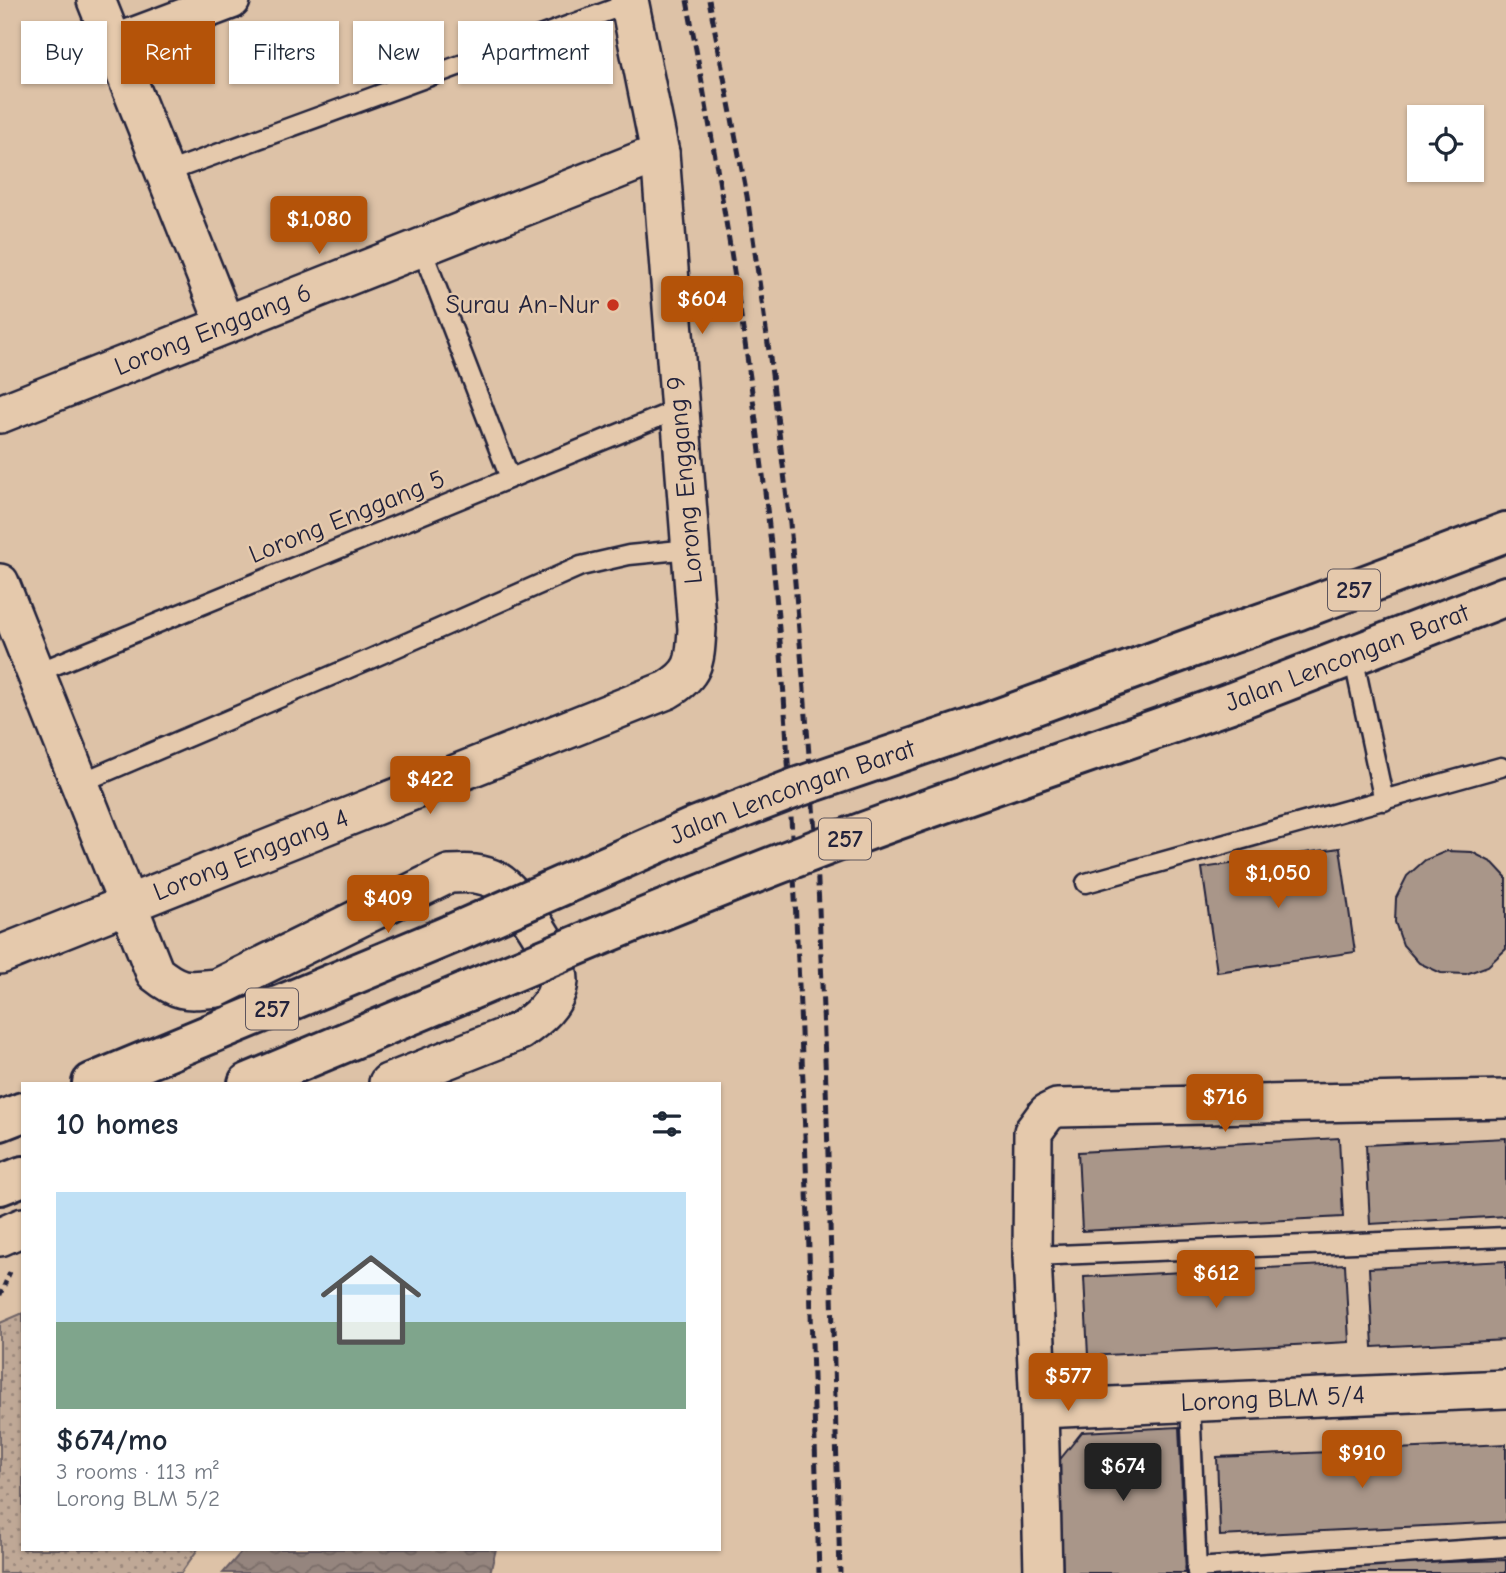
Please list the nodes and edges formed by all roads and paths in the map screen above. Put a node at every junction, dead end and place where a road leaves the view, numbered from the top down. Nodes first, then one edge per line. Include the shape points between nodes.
1 (96, 0) edge
2 (230, 0) edge
3 (629, 2) edge
4 (114, 44) junction
5 (660, 153) junction
6 (165, 173) junction
7 (421, 247) junction
8 (225, 324) junction
9 (679, 410) junction
10 (0, 414) edge
11 (510, 478) junction
12 (1506, 532) edge
13 (690, 550) junction
14 (0, 583) edge
15 (1506, 596) edge
16 (1506, 616) edge
17 (1444, 620) junction
18 (1353, 656) junction
19 (691, 670) joint
20 (36, 673) junction
21 (1502, 767) dead end
22 (80, 783) junction
23 (1384, 801) junction
24 (1086, 883) dead end
25 (128, 905) junction
26 (0, 955) edge
27 (94, 1082) edge
28 (249, 1082) edge
29 (391, 1082) edge
30 (1506, 1099) edge
31 (21, 1113) edge
32 (0, 1121) edge
33 (21, 1177) edge
34 (0, 1185) edge
35 (21, 1228) edge
36 (0, 1237) edge
37 (1506, 1237) edge
38 (1032, 1256) junction
39 (1506, 1389) edge
40 (1190, 1402) junction
41 (1039, 1409) junction
42 (1506, 1547) edge
43 (1196, 1571) edge
44 (1043, 1573) edge

1 - 4 street
2 - 4 street
3 - 5 street, Lorong Enggang 9
3 - 6 lane
4 - 6 street
5 - 7 street, Lorong Enggang 6
5 - 9 street, Lorong Enggang 9
6 - 8 street
7 - 8 street, Lorong Enggang 6
7 - 11 lane
8 - 10 street, Lorong Enggang 6
9 - 11 lane, Lorong Enggang 5
9 - 13 street, Lorong Enggang 9
11 - 20 lane, Lorong Enggang 5
12 - 27 highway, Jalan Lencongan Barat / 257, bridge via 760,802
13 - 19 street, Lorong Enggang 9 via 697,629
13 - 22 lane via 629,555 581,566
14 - 20 street, Lorong Enggang 4
15 - 17 highway, Jalan Lencongan Barat / 257
16 - 17 highway
17 - 18 highway, Jalan Lencongan Barat / 257
18 - 23 lane
18 - 28 highway, Jalan Lencongan Barat / 257, bridge via 821,848
19 - 25 street, Lorong Enggang 4 via 667,690
20 - 22 street, Lorong Enggang 4
21 - 23 lane
22 - 25 street, Lorong Enggang 4
23 - 24 lane
25 - 26 street
25 - 29 street via 155,973 184,991 217,988 449,874 473,872 499,882 528,912 557,965 559,982 552,1002 520,1031
30 - 38 street via 1058,1108 1047,1112 1033,1132
31 - 32 highway
33 - 34 highway
35 - 36 street
37 - 38 lane
38 - 41 street
39 - 40 street, Lorong BLM 5/4
40 - 41 street, Lorong BLM 5/4
40 - 43 lane
41 - 44 street
42 - 43 lane

